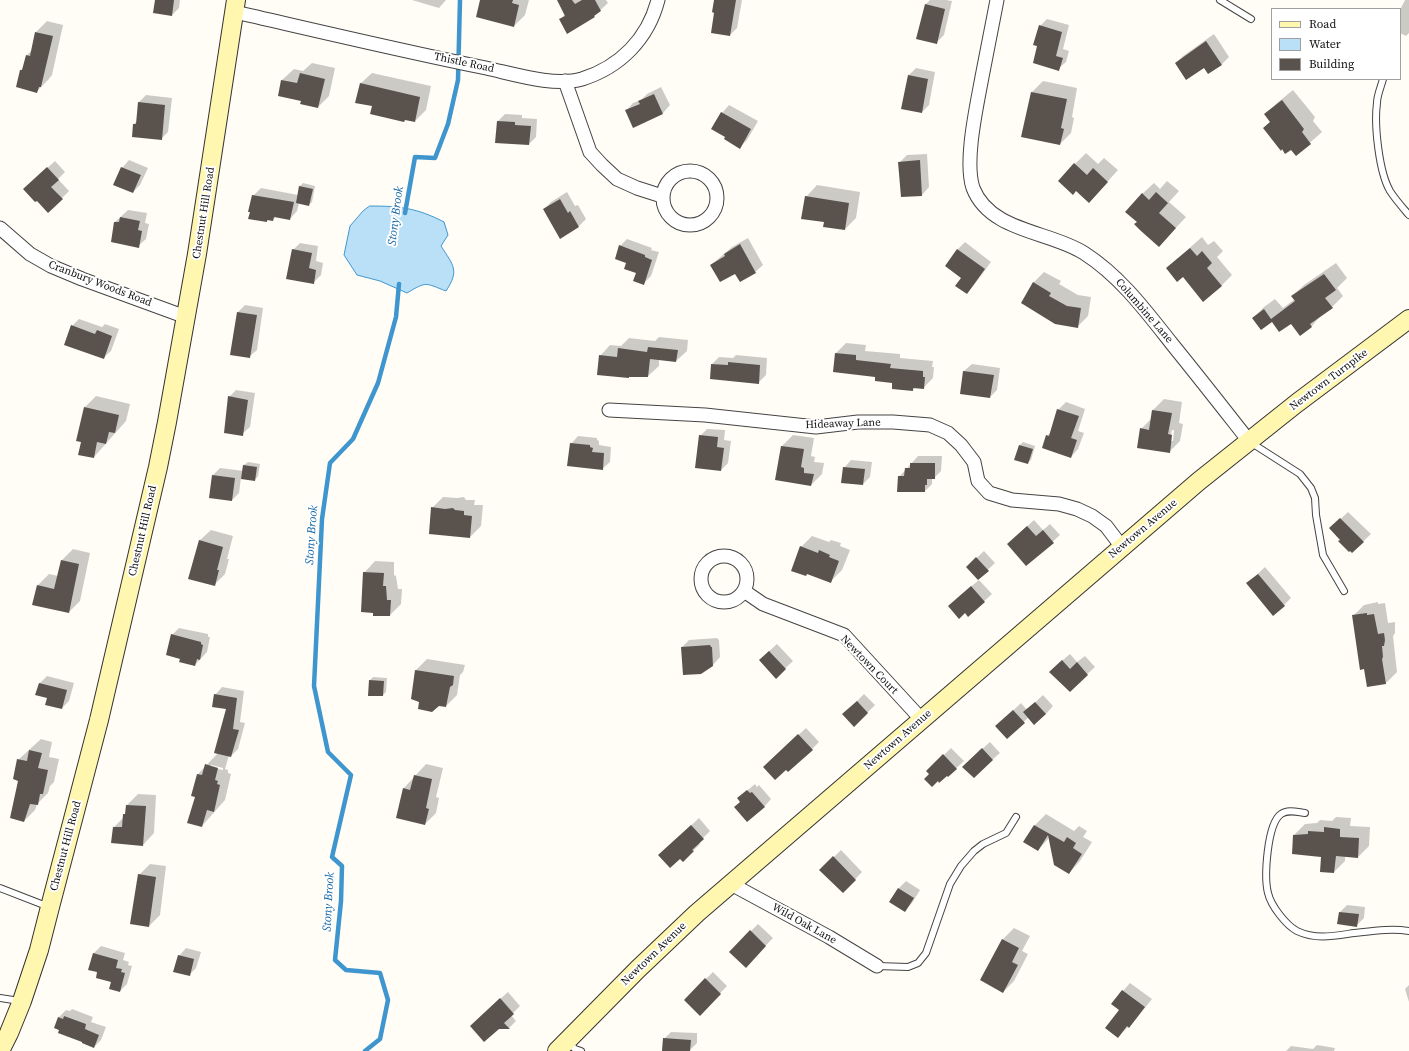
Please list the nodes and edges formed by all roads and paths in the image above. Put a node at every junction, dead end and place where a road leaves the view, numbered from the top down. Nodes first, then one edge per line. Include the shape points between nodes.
1 (658, 0) edge
2 (997, 0) edge
3 (1220, 0) edge
4 (236, 6) edge
5 (1251, 19) dead end
6 (1383, 80) edge
7 (565, 81) junction
8 (662, 196) junction
9 (1409, 215) edge
10 (0, 228) edge
11 (186, 317) junction
12 (1409, 319) edge
13 (609, 410) dead end
14 (1249, 441) junction
15 (1122, 546) junction
16 (744, 590) dead end
17 (1344, 591) dead end
18 (922, 720) junction
19 (1305, 812) dead end
20 (1016, 817) dead end
21 (731, 884) junction
22 (0, 888) edge
23 (50, 907) junction
24 (1409, 931) edge
25 (877, 966) joint
26 (0, 998) edge
27 (22, 1001) junction
28 (569, 1048) edge
29 (0, 1051) edge

1 - 7 street, Thistle Road via 651,23 628,53 596,73 581,79
2 - 14 street, Columbine Lane via 978,102 970,163 972,182 979,197 989,210 1005,221 1070,245 1106,269 1140,303
3 - 5 lane
4 - 7 street, Thistle Road via 449,60 534,78
4 - 11 street, Chestnut Hill Road
6 - 9 lane via 1377,102 1376,131 1379,152 1390,190
7 - 8 street via 590,152 617,179
8 - 8 street via 668,181 680,171 696,170 710,177 718,191 717,207 708,220 692,226 677,222 666,211
10 - 11 street, Cranbury Woods Road via 30,254 51,266
11 - 23 street, Chestnut Hill Road via 148,509 99,720
12 - 14 street, Newtown Turnpike
13 - 15 street, Hideaway Lane via 705,415 816,427 858,422 930,425 948,433 961,445 974,462 978,481 989,493 1012,500 1059,504 1077,509 1106,526
14 - 15 street, Newtown Avenue
14 - 17 lane via 1300,474 1311,488 1316,503 1323,555
15 - 18 street, Newtown Avenue
16 - 18 street, Newtown Court via 763,604 844,635
18 - 21 street, Newtown Avenue
19 - 24 lane via 1282,813 1273,825 1266,871 1268,894 1278,913 1296,930 1318,937 1399,929
20 - 25 lane via 1006,834 974,851 962,866 950,884 926,953 918,963 908,967
21 - 25 street, Wild Oak Lane
21 - 28 street, Newtown Avenue via 665,943
22 - 23 lane
23 - 27 street, Chestnut Hill Road
26 - 27 lane
27 - 29 street, Chestnut Hill Road

